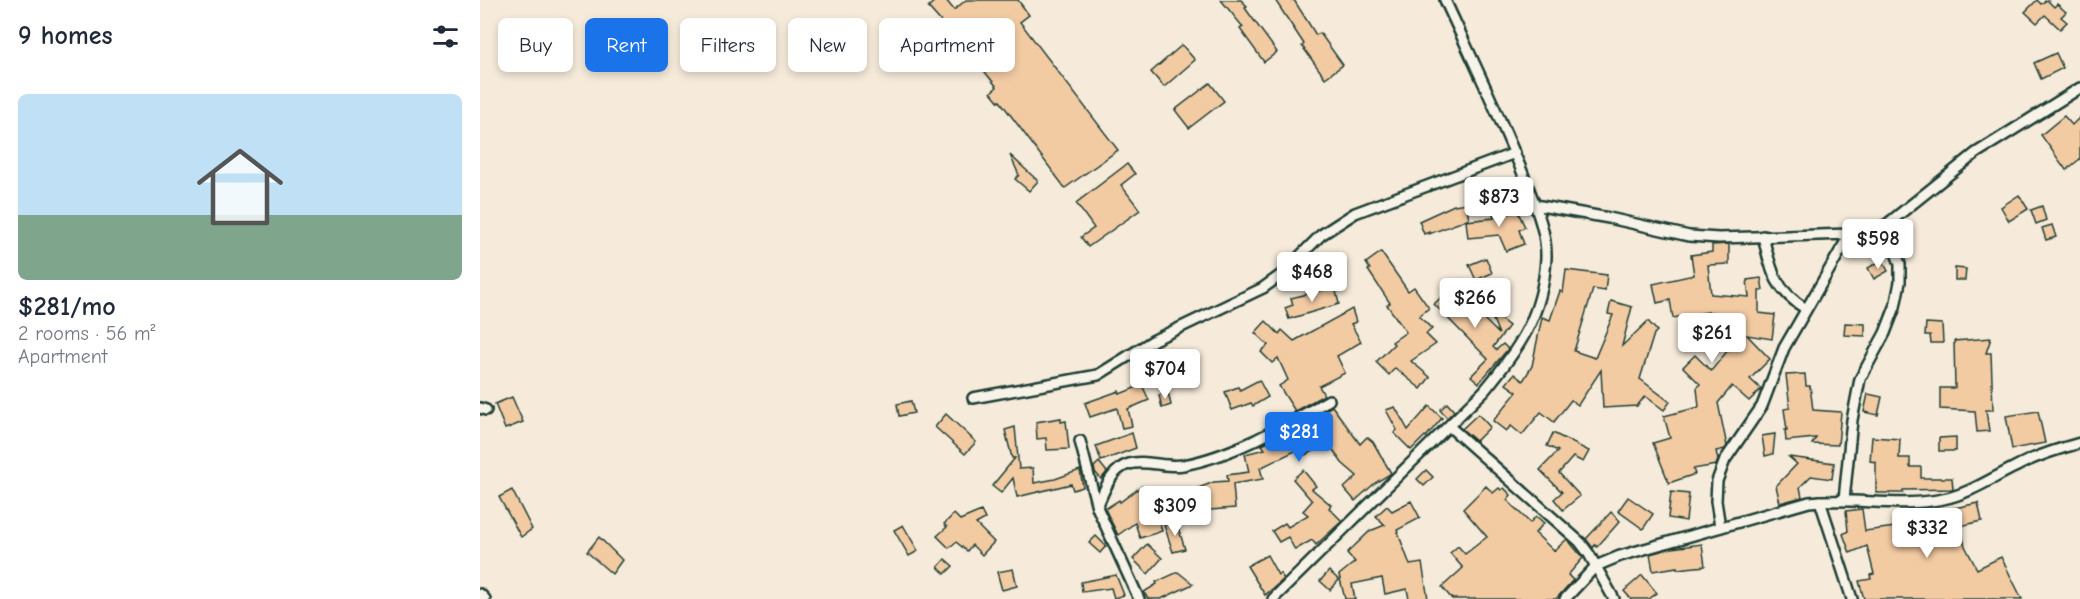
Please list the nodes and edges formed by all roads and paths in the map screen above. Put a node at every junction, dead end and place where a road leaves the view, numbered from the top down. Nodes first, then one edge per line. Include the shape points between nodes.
1 (1445, 0) edge
2 (2080, 88) edge
3 (1515, 153) junction
4 (1535, 205) junction
5 (1886, 225) junction
6 (1850, 234) junction
7 (1763, 236) junction
8 (1806, 309) junction
9 (974, 398) dead end
10 (1329, 400) dead end
11 (1450, 427) junction
12 (1080, 441) dead end
13 (2080, 443) edge
14 (1844, 500) junction
15 (1820, 501) junction
16 (1097, 507) junction
17 (1720, 527) junction
18 (1596, 567) junction
19 (480, 594) edge
20 (485, 599) edge
21 (1139, 599) edge
22 (1273, 599) edge
23 (1565, 599) edge
24 (1614, 599) edge
25 (1852, 599) edge

1 - 3 street
2 - 5 street via 1976,153
3 - 4 street
3 - 9 street via 1355,213 1321,235 1263,288 1154,340 1098,375
4 - 7 street via 1689,236
4 - 11 street via 1546,256 1534,317 1512,358
5 - 6 street
5 - 14 street via 1900,264 1900,282 1885,333 1860,379
6 - 7 street
6 - 8 street
7 - 8 street via 1776,281
8 - 17 street via 1784,348 1762,406 1725,460 1717,481
10 - 16 street via 1221,455 1182,466 1130,463 1112,477
11 - 18 street via 1580,542
11 - 22 street
12 - 16 street
13 - 14 street via 1945,499
14 - 15 street
15 - 17 street
15 - 25 street
16 - 21 street
17 - 18 street via 1620,556
18 - 23 street
18 - 24 street
19 - 20 street

